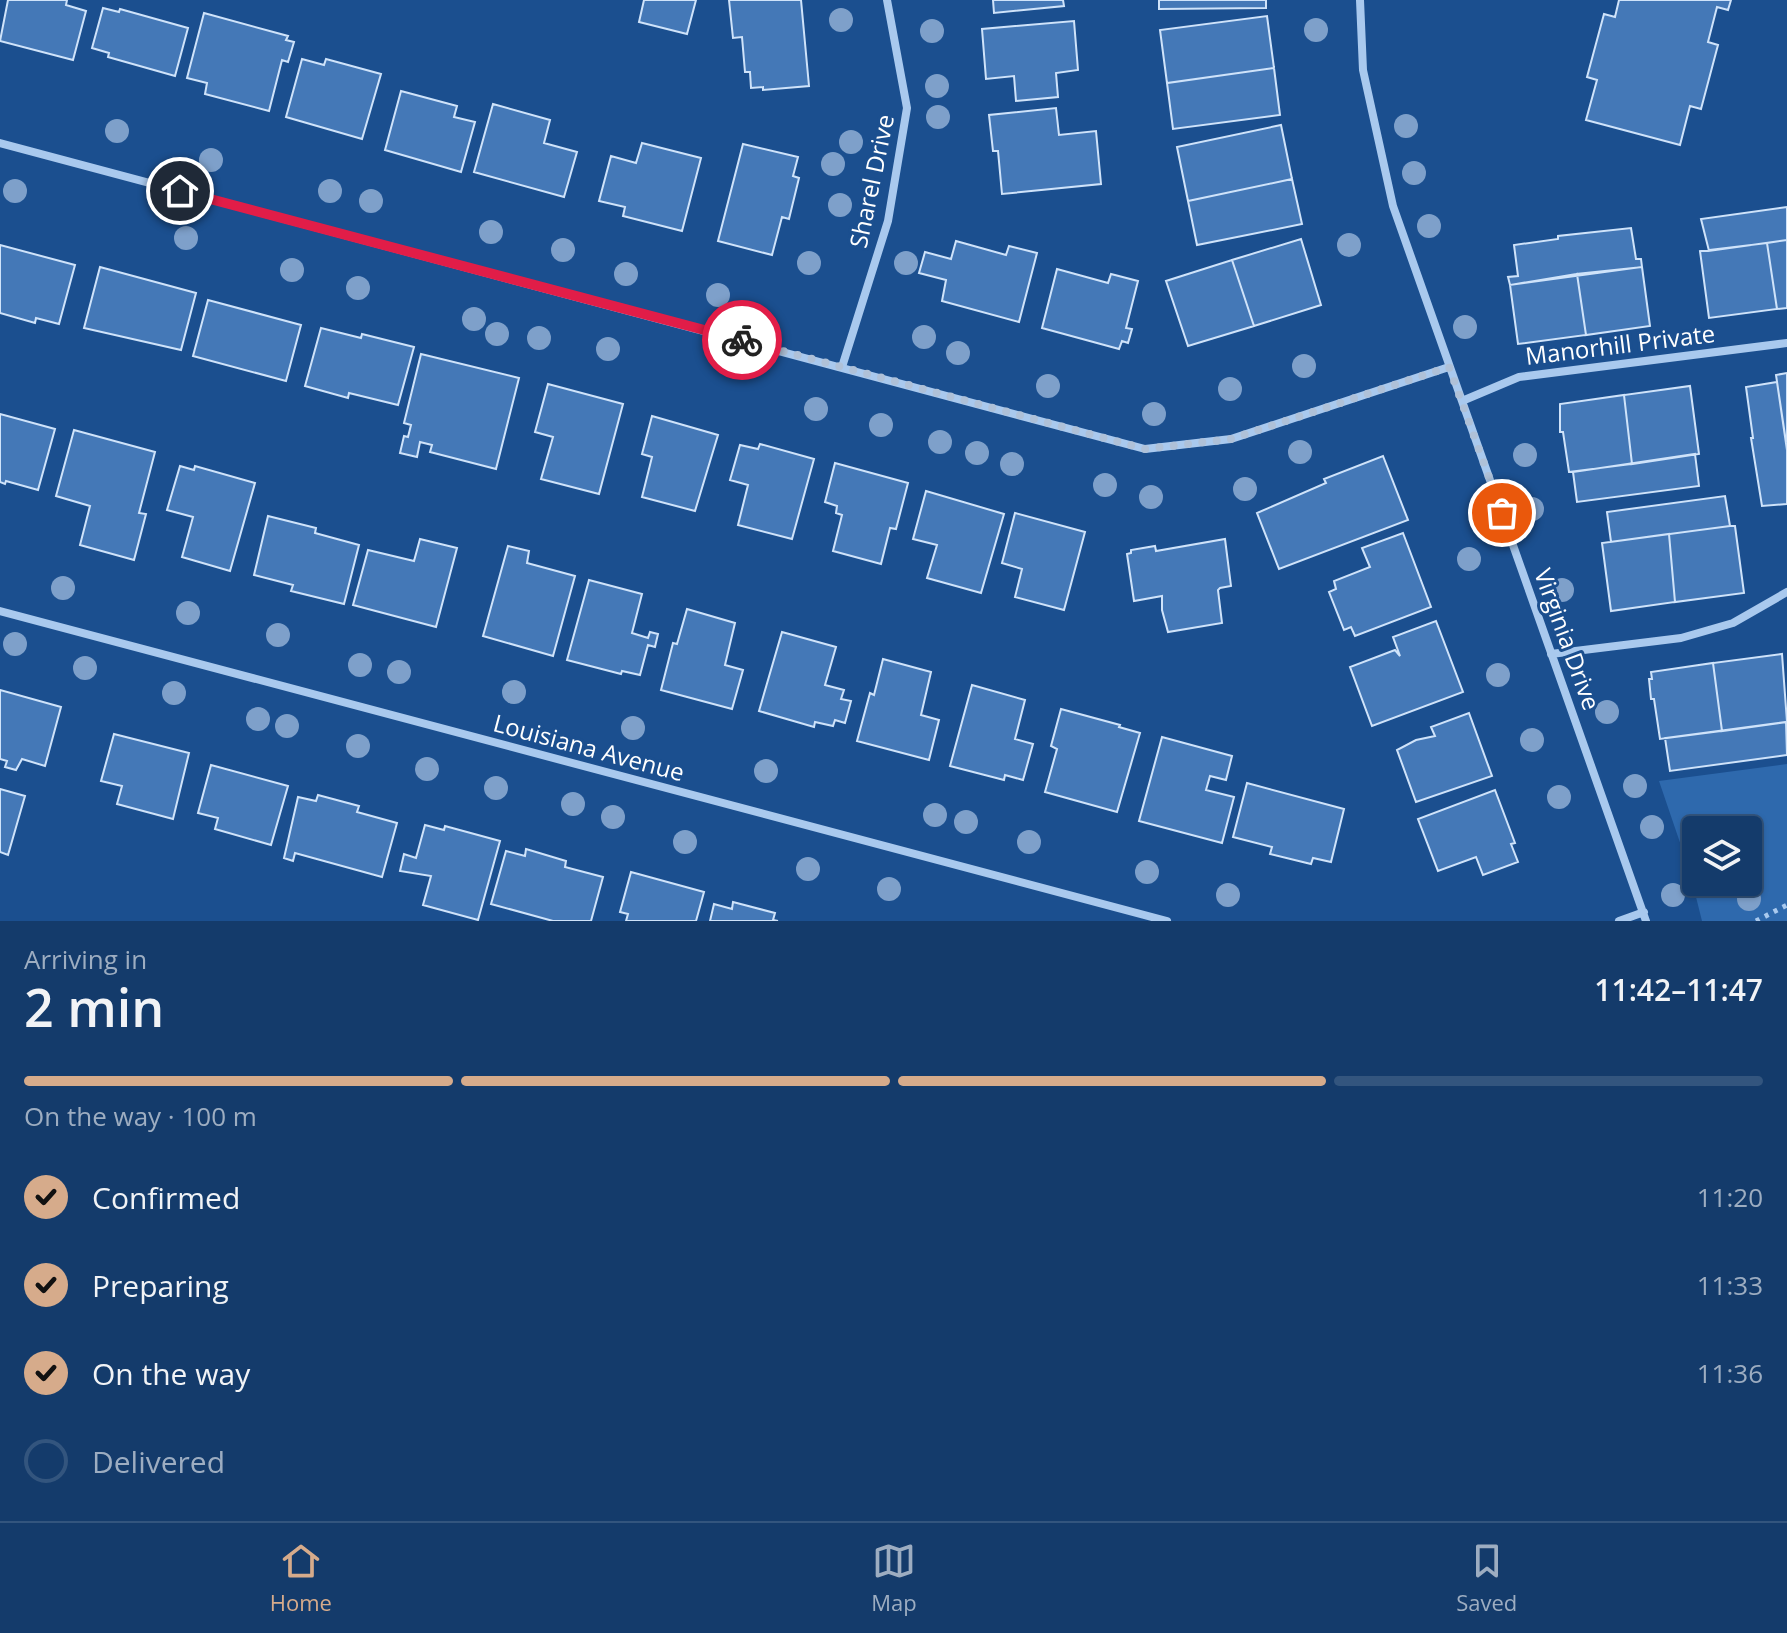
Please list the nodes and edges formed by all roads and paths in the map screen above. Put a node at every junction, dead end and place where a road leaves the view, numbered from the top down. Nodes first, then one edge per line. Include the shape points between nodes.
1 (887, 0) edge
2 (1360, 0) edge
3 (0, 143) edge
4 (1787, 343) edge
5 (842, 367) junction
6 (1449, 367) junction
7 (1462, 401) junction
8 (1787, 592) edge
9 (0, 611) edge
10 (1551, 654) junction
11 (1787, 905) edge
12 (1645, 916) edge
13 (1167, 921) edge
14 (1619, 921) edge
15 (1756, 921) edge

1 - 5 street, Sharel Drive via 907,108 888,221
2 - 6 street, Virginia Drive via 1363,70 1393,206
3 - 5 street
4 - 7 street, Manorhill Private via 1519,377
5 - 6 street via 1145,449 1231,439
6 - 7 street, Virginia Drive
7 - 10 street, Virginia Drive
8 - 10 street via 1733,623 1681,638
9 - 13 street, Louisiana Avenue
10 - 12 street, Virginia Drive
11 - 15 path
12 - 14 street

